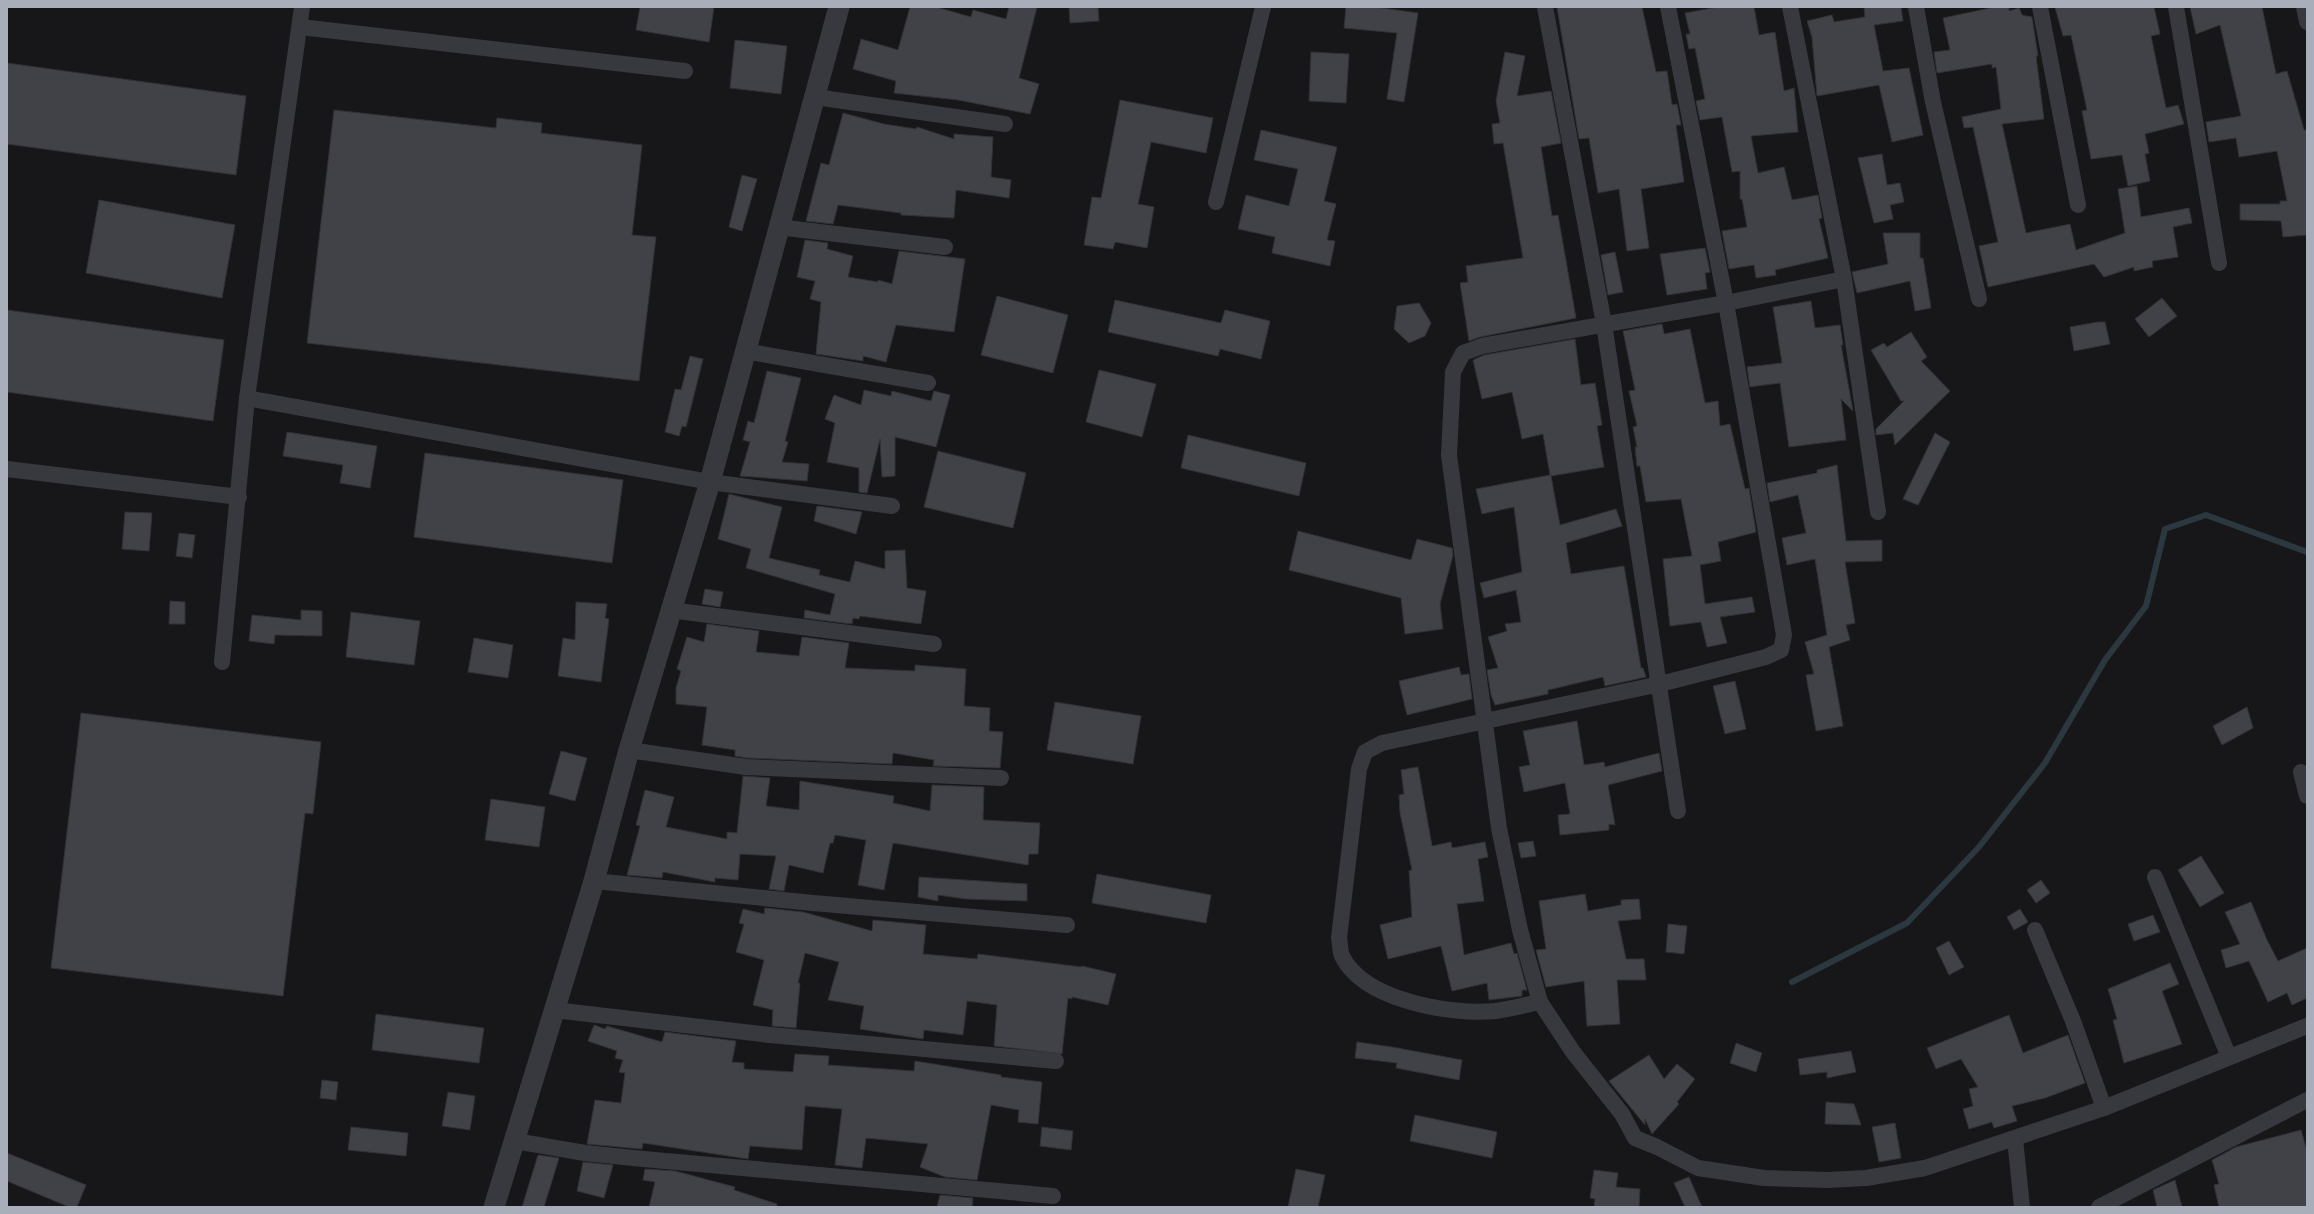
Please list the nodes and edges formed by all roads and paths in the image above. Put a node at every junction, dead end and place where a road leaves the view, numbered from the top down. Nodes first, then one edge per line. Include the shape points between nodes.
1 (302, 7) edge
2 (839, 7) edge
3 (1263, 7) edge
4 (1545, 7) edge
5 (1668, 7) edge
6 (1790, 7) edge
7 (1916, 7) edge
8 (2040, 7) edge
9 (2176, 7) edge
10 (2304, 7) edge
11 (2307, 22) edge
12 (300, 27) junction
13 (686, 71) dead end
14 (814, 97) junction
15 (1005, 124) dead end
16 (1216, 202) dead end
17 (2078, 205) dead end
18 (778, 226) junction
19 (945, 247) dead end
20 (2219, 263) dead end
21 (1844, 279) junction
22 (1979, 299) dead end
23 (1726, 303) junction
24 (1604, 324) junction
25 (744, 351) junction
26 (928, 383) dead end
27 (247, 398) junction
28 (7, 469) edge
29 (710, 482) junction
30 (239, 497) junction
31 (892, 506) dead end
32 (1878, 512) dead end
33 (670, 610) junction
34 (934, 644) dead end
35 (222, 662) dead end
36 (1660, 684) junction
37 (1484, 722) junction
38 (629, 750) junction
39 (2301, 772) dead end
40 (1001, 778) dead end
41 (2307, 796) edge
42 (1678, 811) dead end
43 (2155, 877) dead end
44 (594, 881) junction
45 (1067, 924) dead end
46 (2035, 930) dead end
47 (1540, 1002) junction
48 (554, 1010) junction
49 (2307, 1026) edge
50 (2229, 1057) junction
51 (1056, 1061) dead end
52 (2307, 1100) edge
53 (2104, 1108) junction
54 (2015, 1139) junction
55 (515, 1141) junction
56 (1053, 1196) dead end
57 (494, 1207) edge
58 (2022, 1207) edge
59 (2099, 1207) edge

1 - 12 street
2 - 14 street
3 - 16 street
4 - 24 street
5 - 23 street
6 - 21 street
7 - 22 street via 1933,102
8 - 17 street
9 - 20 street
10 - 11 street
12 - 13 street
12 - 27 street
14 - 15 street
14 - 18 street
18 - 19 street
18 - 25 street
21 - 23 street
21 - 32 street
23 - 24 street
23 - 36 street via 1784,635 1781,650 1766,657
24 - 36 street
24 - 37 street via 1482,346 1463,353 1453,372 1449,455
25 - 26 street
25 - 29 street
27 - 29 street
27 - 30 street
28 - 30 street
29 - 31 street
29 - 33 street
30 - 35 street
33 - 34 street
33 - 38 street
36 - 37 street
36 - 42 street
37 - 47 street via 1499,828 1520,930
37 - 47 street via 1382,743 1365,752 1359,769 1339,938 1342,955 1356,974 1371,986 1438,1009 1494,1011
38 - 40 street via 746,766
38 - 44 street
39 - 41 street
43 - 50 street
44 - 45 street via 813,903
44 - 48 street
46 - 53 street via 2073,1021
47 - 54 street via 1573,1052 1622,1114 1635,1138 1698,1168 1764,1178 1866,1178 1925,1168
48 - 51 street via 770,1036
48 - 55 street
49 - 50 street
50 - 53 street
52 - 59 street
53 - 54 street
54 - 58 street
55 - 56 street via 633,1158
55 - 57 street

